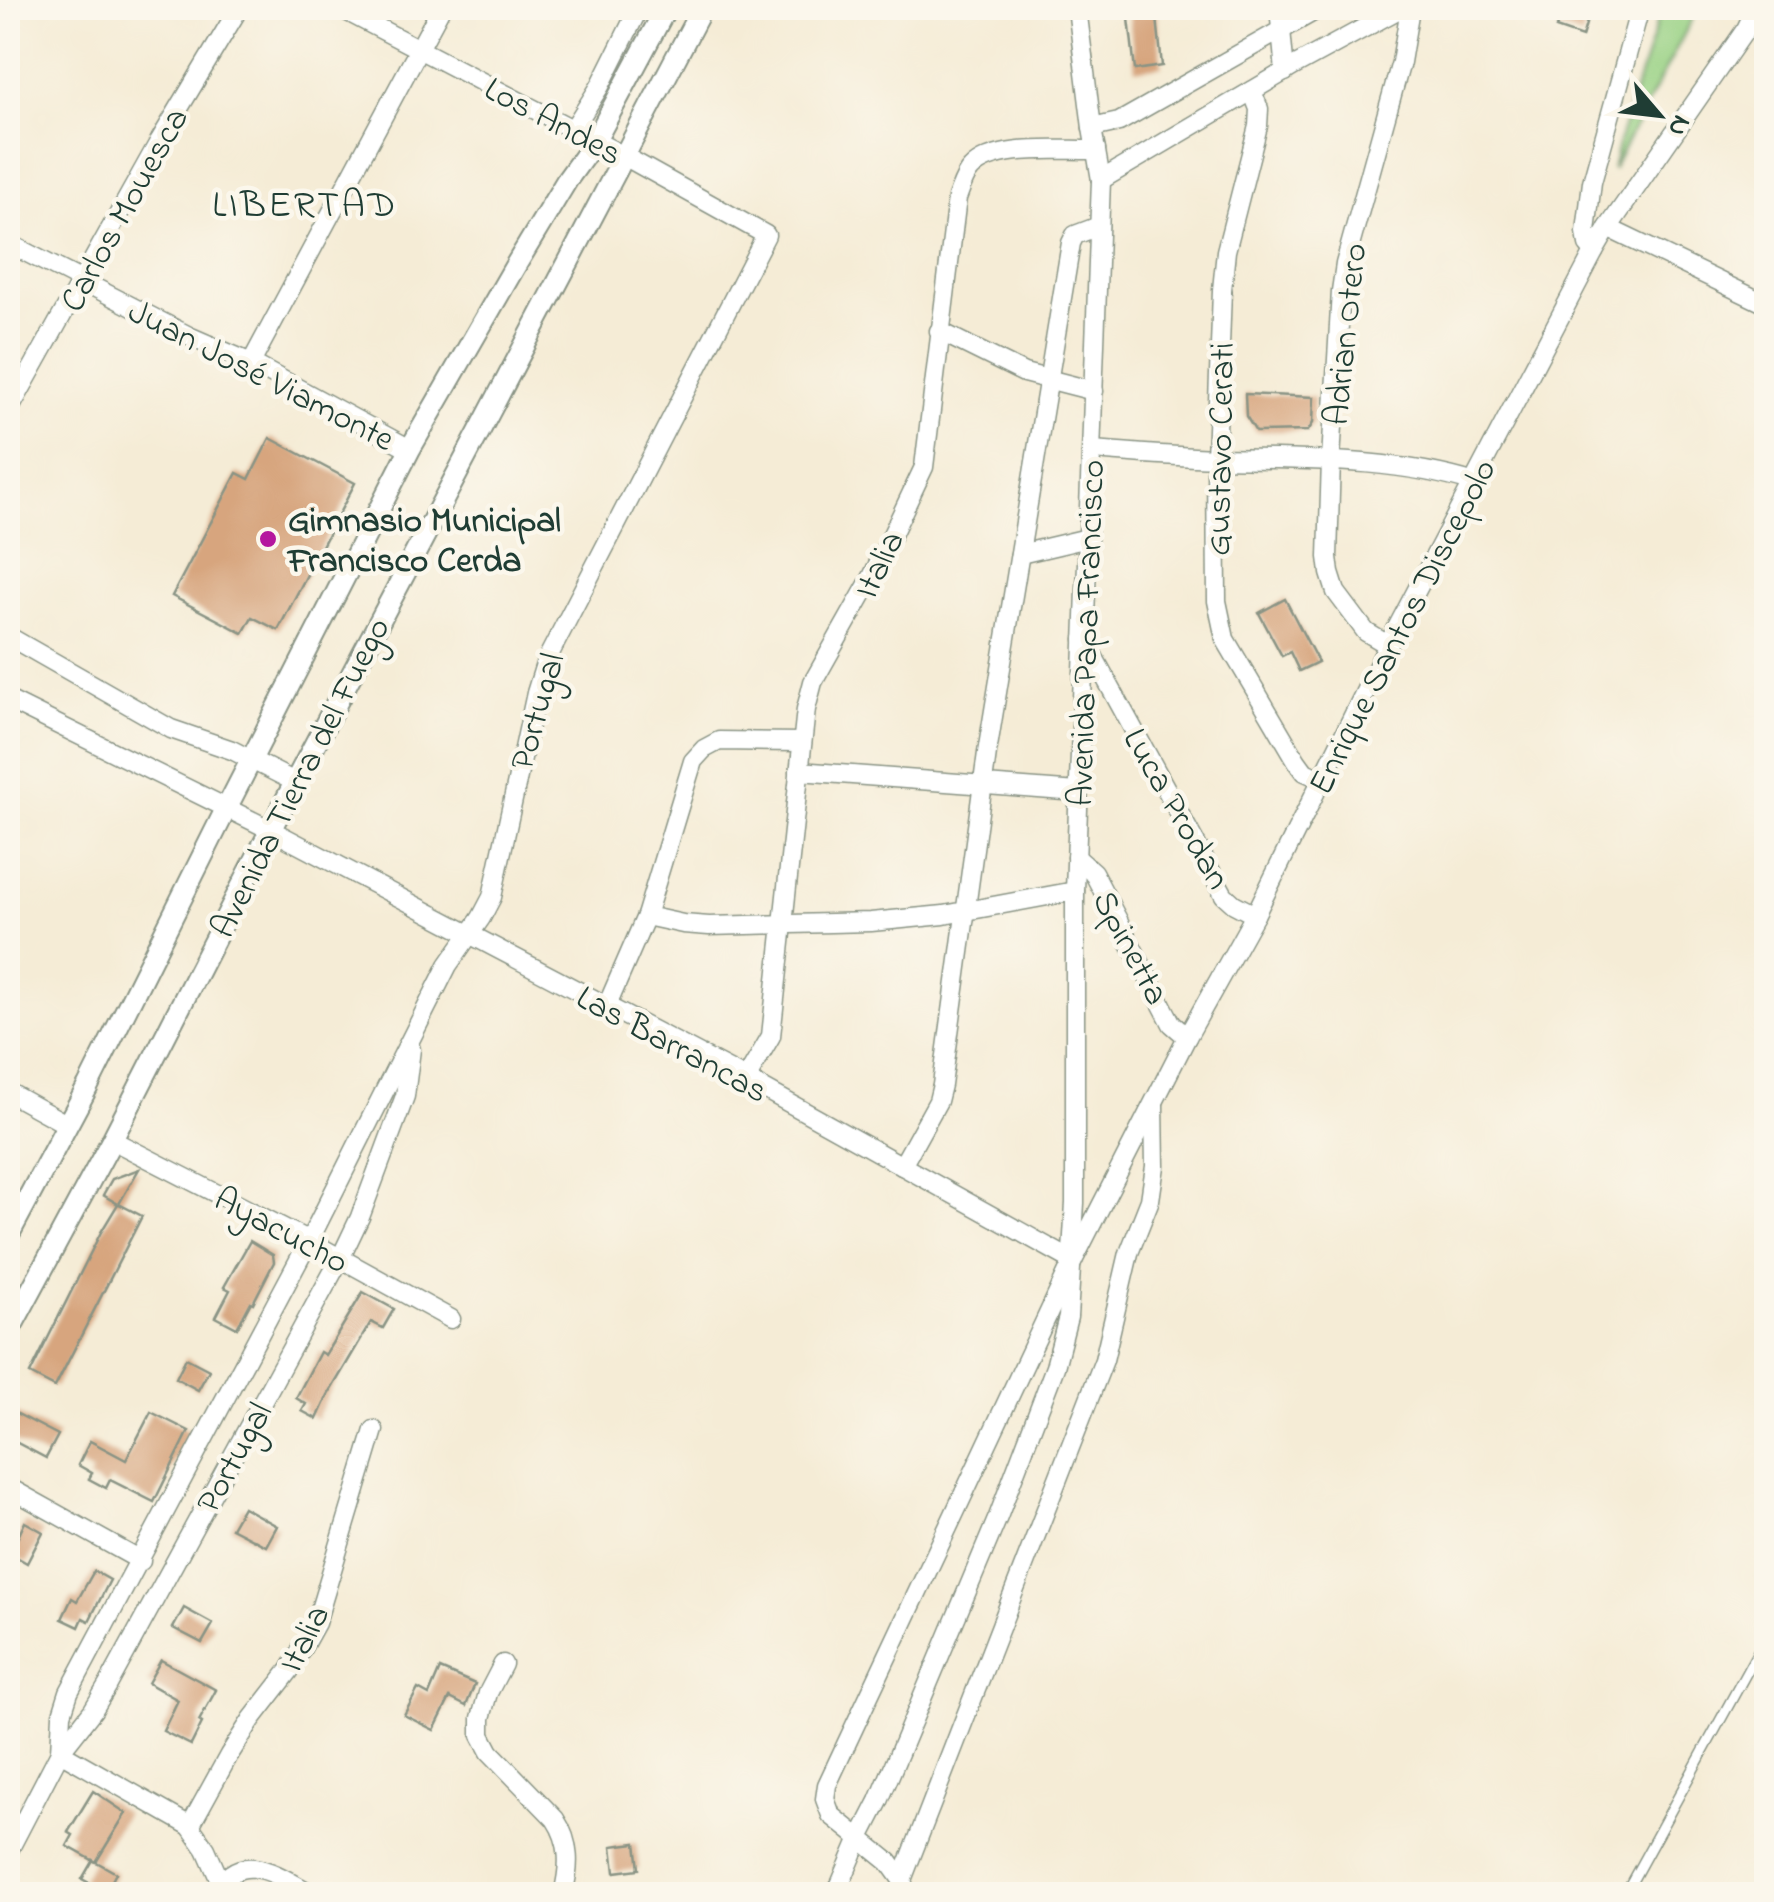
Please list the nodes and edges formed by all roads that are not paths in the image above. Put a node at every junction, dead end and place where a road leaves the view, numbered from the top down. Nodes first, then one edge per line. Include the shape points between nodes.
1 (239, 8) edge
2 (340, 8) edge
3 (441, 8) edge
4 (639, 8) edge
5 (666, 8) edge
6 (702, 8) edge
7 (1077, 8) edge
8 (1279, 8) edge
9 (1320, 8) edge
10 (1401, 8) edge
11 (1410, 8) edge
12 (1640, 8) edge
13 (1756, 8) edge
14 (1766, 14) edge
15 (1746, 29) junction
16 (1281, 30) junction
17 (418, 48) junction
18 (1285, 72) junction
19 (1252, 92) junction
20 (1092, 128) junction
21 (573, 129) junction
22 (596, 141) junction
23 (1096, 150) junction
24 (624, 156) junction
25 (1101, 180) junction
26 (1099, 226) junction
27 (1608, 228) junction
28 (766, 235) joint
29 (8, 243) edge
30 (1594, 252) junction
31 (82, 282) junction
32 (1766, 304) edge
33 (939, 331) junction
34 (251, 364) junction
35 (1049, 380) junction
36 (1094, 392) junction
37 (8, 412) edge
38 (410, 450) junction
39 (1092, 450) junction
40 (1216, 458) junction
41 (1331, 460) junction
42 (1475, 483) junction
43 (1088, 538) junction
44 (1020, 554) junction
45 (8, 636) edge
46 (1083, 638) junction
47 (1388, 645) junction
48 (8, 700) edge
49 (802, 742) junction
50 (252, 760) junction
51 (799, 771) junction
52 (1321, 779) junction
53 (295, 782) junction
54 (982, 785) junction
55 (1078, 792) junction
56 (226, 809) junction
57 (271, 830) junction
58 (1076, 856) junction
59 (1075, 891) junction
60 (965, 913) junction
61 (1256, 915) junction
62 (646, 916) junction
63 (782, 923) junction
64 (469, 935) junction
65 (606, 1008) junction
66 (413, 1034) junction
67 (1187, 1037) junction
68 (746, 1080) junction
69 (8, 1092) edge
70 (1154, 1102) junction
71 (66, 1124) junction
72 (112, 1140) junction
73 (902, 1166) junction
74 (8, 1236) edge
75 (308, 1241) junction
76 (340, 1259) junction
77 (1073, 1261) junction
78 (451, 1319) dead end
79 (8, 1333) edge
80 (374, 1430) dead end
81 (8, 1487) edge
82 (141, 1560) junction
83 (1766, 1637) edge
84 (503, 1664) dead end
85 (60, 1752) junction
86 (190, 1826) junction
87 (859, 1840) junction
88 (8, 1852) edge
89 (848, 1866) junction
90 (904, 1887) edge
91 (218, 1889) edge
92 (312, 1894) edge
93 (563, 1894) edge
94 (826, 1894) edge
95 (836, 1894) edge
96 (1625, 1894) edge

1 - 31 street, Carlos Mouesca
2 - 17 street, Los Andes
3 - 17 street
4 - 21 street
5 - 22 street, Avenida Tierra del Fuego
6 - 24 street, Avenida Tierra del Fuego
7 - 20 street, Avenida Papa Francisco
8 - 16 street
9 - 16 street
10 - 18 street
11 - 41 street, Adrian Otero via 1345,264
12 - 30 street via 1592,182 1586,232
13 - 15 street, Enrique Santos Discepolo
14 - 15 lane
15 - 27 street, Enrique Santos Discepolo
16 - 18 street
16 - 20 street via 1120,122
17 - 21 street, Los Andes
17 - 34 street
18 - 19 street
19 - 25 street
19 - 40 street, Gustavo Cerati via 1258,126 1222,290
20 - 23 street, Avenida Papa Francisco
21 - 22 street, Los Andes
22 - 24 street, Los Andes
22 - 38 street, Avenida Tierra del Fuego
23 - 25 street, Avenida Papa Francisco
23 - 33 street, Italia via 1003,152 967,172 957,198
24 - 28 street, Los Andes
24 - 53 street, Avenida Tierra del Fuego
25 - 26 street, Avenida Papa Francisco
26 - 35 street via 1072,243
26 - 36 street, Avenida Papa Francisco
27 - 30 street, Enrique Santos Discepolo
27 - 32 street
28 - 64 street, Portugal via 546,661 492,897
29 - 31 street, Juan José Viamonte
30 - 42 street, Enrique Santos Discepolo
31 - 34 street, Juan José Viamonte
31 - 37 street, Carlos Mouesca
33 - 35 street
33 - 49 street, Italia via 924,468 814,682
34 - 38 street, Juan José Viamonte
35 - 36 street
35 - 44 street
36 - 39 street, Avenida Papa Francisco
38 - 50 street, Avenida Tierra del Fuego
39 - 40 street
39 - 43 street, Avenida Papa Francisco
40 - 41 street
40 - 52 street, Gustavo Cerati via 1217,600 1225,639 1305,772
41 - 42 street via 1442,472
41 - 47 street, Adrian Otero via 1330,574 1366,632
42 - 47 street, Enrique Santos Discepolo
43 - 44 street
43 - 46 street, Avenida Papa Francisco
44 - 54 street
45 - 50 street via 171,729
46 - 55 street, Avenida Papa Francisco
46 - 61 street, Luca Prodan via 1224,895
47 - 52 street, Enrique Santos Discepolo
48 - 56 street, Las Barrancas
49 - 51 street, Italia
49 - 62 street via 719,741 693,761
50 - 53 street
50 - 56 street, Avenida Tierra del Fuego
51 - 54 street
51 - 63 street, Italia
52 - 61 street, Enrique Santos Discepolo
53 - 57 street, Avenida Tierra del Fuego
54 - 55 street
54 - 60 street
55 - 58 street, Avenida Papa Francisco
56 - 57 street, Las Barrancas
56 - 71 street, Avenida Tierra del Fuego
57 - 64 street, Las Barrancas
57 - 72 street, Avenida Tierra del Fuego
58 - 59 street, Avenida Papa Francisco
58 - 67 street, Spinetta via 1092,872 1172,1024
59 - 60 street
59 - 77 street, Avenida Papa Francisco
60 - 63 street
60 - 73 street via 938,1102
61 - 67 street, Enrique Santos Discepolo
62 - 63 street via 709,926
62 - 65 street
63 - 68 street, Italia via 771,1036
64 - 65 street, Las Barrancas
64 - 66 street, Portugal
65 - 68 street, Las Barrancas
66 - 75 street, Portugal
66 - 76 street, Portugal via 405,1096
67 - 70 street, Enrique Santos Discepolo
68 - 73 street, Las Barrancas
69 - 71 street
70 - 77 street, Enrique Santos Discepolo
70 - 90 street via 1150,1200 1104,1360
71 - 74 street, Avenida Tierra del Fuego
72 - 75 street, Ayacucho
72 - 79 street, Avenida Tierra del Fuego
73 - 77 street, Las Barrancas
75 - 76 street, Ayacucho
75 - 82 street, Portugal
76 - 78 street, Ayacucho
76 - 85 street, Portugal via 108,1685
77 - 87 street, Avenida Papa Francisco via 1055,1367
77 - 87 street, Enrique Santos Discepolo via 827,1785 830,1815
80 - 86 street, Italia via 316,1623
81 - 82 street
82 - 85 street, Portugal via 70,1692
83 - 96 lane
84 - 93 street via 488,1694 481,1735 563,1830 569,1873
85 - 86 street
85 - 88 street, Portugal
86 - 91 street via 206,1849
87 - 89 street, Avenida Papa Francisco
87 - 90 street, Enrique Santos Discepolo via 889,1862
89 - 94 street
89 - 95 street
91 - 92 street via 232,1871 250,1867

